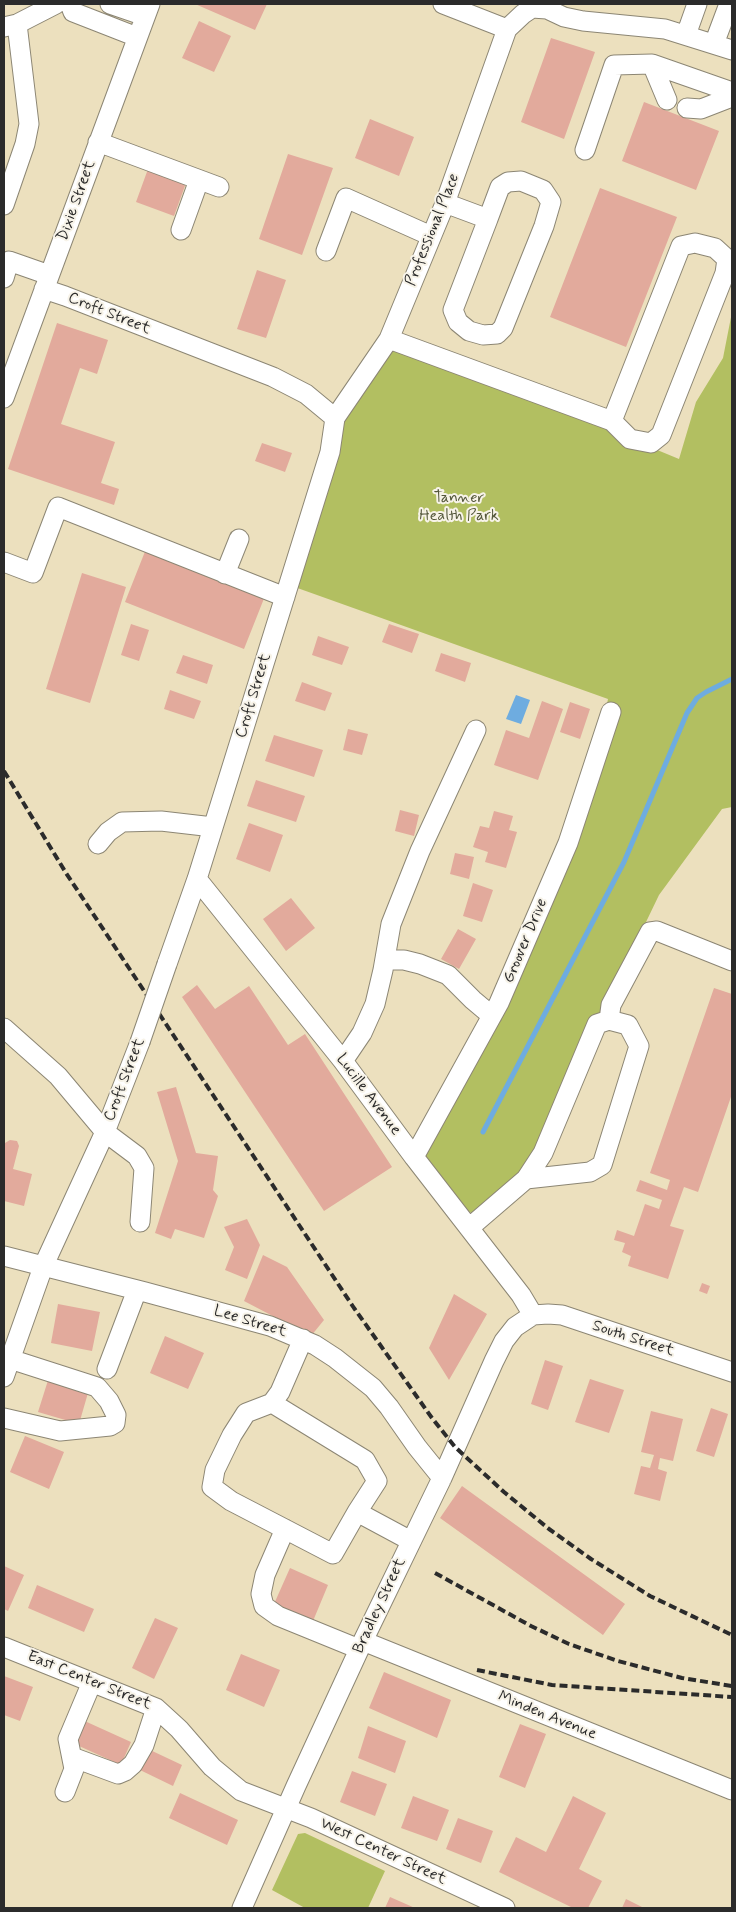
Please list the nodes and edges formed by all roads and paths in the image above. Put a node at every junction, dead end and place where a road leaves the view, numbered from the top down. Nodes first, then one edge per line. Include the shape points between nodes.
1 (56, 4) edge
2 (70, 4) edge
3 (110, 4) edge
4 (443, 4) edge
5 (697, 4) edge
6 (728, 4) edge
7 (148, 10) edge
8 (10, 25) edge
9 (507, 29) junction
10 (686, 35) junction
11 (137, 37) junction
12 (714, 44) junction
13 (732, 50) edge
14 (652, 64) junction
15 (732, 92) edge
16 (732, 96) edge
17 (667, 100) dead end
18 (687, 108) dead end
19 (98, 142) junction
20 (585, 150) dead end
21 (199, 180) junction
22 (219, 187) dead end
23 (444, 203) junction
24 (4, 205) edge
25 (488, 220) junction
26 (182, 230) dead end
27 (431, 236) junction
28 (326, 251) dead end
29 (4, 278) edge
30 (46, 282) junction
31 (389, 339) junction
32 (12, 352) edge
33 (4, 398) edge
34 (335, 418) junction
35 (612, 421) junction
36 (239, 539) dead end
37 (4, 562) edge
38 (225, 574) junction
39 (285, 597) junction
40 (611, 712) dead end
41 (476, 730) dead end
42 (213, 827) junction
43 (98, 844) dead end
44 (197, 879) junction
45 (385, 960) junction
46 (732, 962) edge
47 (492, 1016) junction
48 (609, 1020) junction
49 (4, 1028) edge
50 (343, 1062) junction
51 (105, 1132) junction
52 (414, 1157) junction
53 (526, 1179) junction
54 (140, 1222) dead end
55 (469, 1228) junction
56 (4, 1256) edge
57 (43, 1267) junction
58 (137, 1290) junction
59 (533, 1315) junction
60 (303, 1339) junction
61 (10, 1359) junction
62 (107, 1369) dead end
63 (732, 1372) edge
64 (4, 1378) edge
65 (272, 1403) junction
66 (4, 1418) edge
67 (442, 1478) junction
68 (357, 1512) junction
69 (285, 1529) junction
70 (411, 1541) junction
71 (361, 1645) junction
72 (4, 1647) edge
73 (92, 1682) junction
74 (156, 1708) junction
75 (72, 1758) junction
76 (732, 1790) edge
77 (65, 1792) dead end
78 (259, 1799) joint
79 (286, 1809) junction
80 (242, 1908) edge
81 (505, 1908) edge

1 - 8 street
2 - 11 street via 73,12
3 - 7 street
4 - 9 street
5 - 10 street
6 - 12 street
7 - 11 street, Dixie Street
8 - 24 street via 28,124 25,144
9 - 10 street via 532,8 547,9 583,21 665,29
9 - 23 street, Professional Place
10 - 12 street
11 - 19 street, Dixie Street
12 - 13 street
14 - 15 street
14 - 17 street
14 - 20 street via 614,65
16 - 18 street via 702,109
19 - 21 street
19 - 30 street, Dixie Street
21 - 22 street
21 - 26 street
23 - 25 street
23 - 27 street, Professional Place
25 - 25 street via 500,187 508,182 522,181 543,190 551,202 503,328 497,334 483,335 468,331 458,322 453,310
27 - 28 street via 346,198
27 - 31 street, Professional Place
29 - 30 street, Croft Street via 9,261
30 - 32 street, Dixie Street
30 - 34 street, Croft Street via 65,296 273,377 306,394
31 - 34 street, Professional Place
31 - 35 street
32 - 33 street, Dixie Street
34 - 39 street, Croft Street via 330,452
35 - 35 street via 630,439 651,443 661,435 725,273 727,259 715,248 695,243 681,246
36 - 38 street
37 - 38 street via 33,573 58,506
38 - 39 street
39 - 42 street, Croft Street
40 - 47 street, Groover Drive via 568,843
41 - 45 street via 390,924
42 - 43 street via 160,821 122,822
42 - 44 street, Croft Street
44 - 50 street, Lucille Avenue
44 - 51 street, Croft Street, bridge
45 - 47 street via 404,960 448,975
45 - 50 street via 376,1004
46 - 48 street via 658,931 650,932 611,1005
47 - 52 street, Groover Drive
48 - 53 street via 597,1024 543,1153
48 - 53 street via 628,1025 638,1046 602,1165 590,1172
49 - 51 street via 58,1076
50 - 52 street, Lucille Avenue
51 - 54 street via 137,1156 144,1168
51 - 57 street, Croft Street
52 - 55 street, Lucille Avenue
53 - 55 street
55 - 59 street, Lucille Avenue
56 - 57 street, Lee Street
57 - 58 street, Lee Street
57 - 61 street, Croft Street
58 - 60 street, Lee Street via 270,1326
58 - 62 street
59 - 63 street, South Street via 562,1316
59 - 67 street, Bradley Street via 515,1327 504,1341
60 - 65 street
60 - 67 street, Lee Street via 336,1358 373,1388
61 - 64 street, Croft Street
61 - 66 street via 97,1388 116,1415 115,1423 110,1426 60,1431
65 - 68 street via 365,1460 377,1481
65 - 69 street via 246,1413 215,1470 212,1487 231,1501
67 - 70 street, Bradley Street
68 - 69 street via 333,1554
68 - 70 street
69 - 71 street, Minden Avenue via 265,1575 261,1594 264,1606 278,1616
70 - 71 street, Bradley Street
71 - 76 street, Minden Avenue
71 - 79 street, Bradley Street
72 - 73 street, East Center Street
73 - 74 street, East Center Street
73 - 75 street via 68,1739
74 - 75 street via 144,1745 125,1771 118,1774
74 - 78 street, East Center Street via 225,1780
75 - 77 street via 74,1769
78 - 79 street, West Center Street
79 - 80 street, Bradley Street
79 - 81 street, West Center Street

